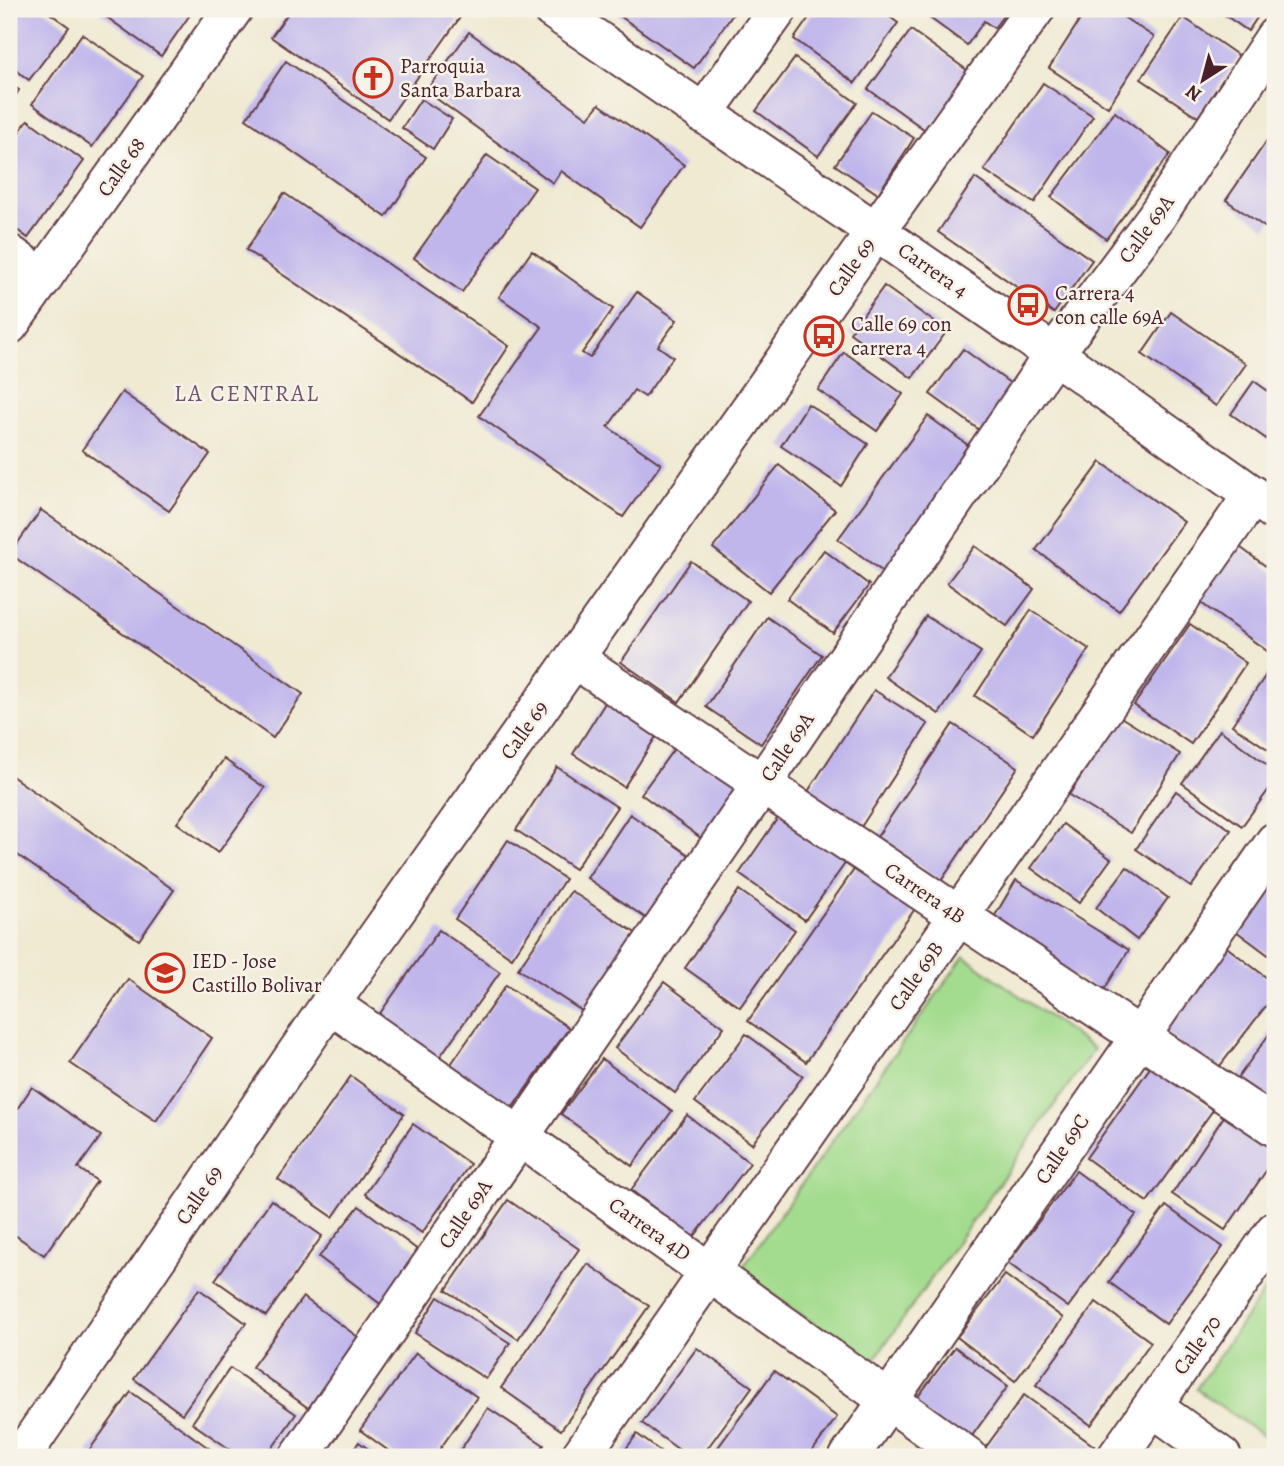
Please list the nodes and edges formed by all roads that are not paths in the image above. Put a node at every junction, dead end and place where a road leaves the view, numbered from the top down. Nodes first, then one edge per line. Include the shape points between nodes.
1 (233, 9) edge
2 (552, 9) edge
3 (778, 9) edge
4 (1035, 9) edge
5 (1275, 37) edge
6 (703, 114) junction
7 (876, 231) junction
8 (9, 254) edge
9 (43, 278) junction
10 (9, 325) edge
11 (1054, 354) junction
12 (1264, 503) edge
13 (575, 659) junction
14 (762, 784) junction
15 (1275, 842) edge
16 (958, 915) junction
17 (330, 1004) junction
18 (1139, 1036) junction
19 (1275, 1127) edge
20 (519, 1136) junction
21 (1275, 1231) edge
22 (710, 1271) junction
23 (890, 1400) junction
24 (1153, 1408) junction
25 (21, 1457) edge
26 (299, 1457) edge
27 (580, 1457) edge
28 (849, 1457) edge
29 (968, 1457) edge
30 (1117, 1457) edge
31 (1222, 1457) edge

1 - 9 street, Calle 68
2 - 6 street, Carrera 4
3 - 6 street
4 - 7 street, Calle 69
5 - 11 street, Calle 69A via 1156,217
6 - 7 street, Carrera 4
7 - 11 street, Carrera 4
7 - 13 street, Calle 69
8 - 9 street
9 - 10 street, Calle 68
11 - 12 street, Carrera 4
11 - 14 street, Calle 69A
12 - 16 street, Calle 69B
13 - 14 street, Carrera 4B
13 - 17 street, Calle 69
14 - 16 street, Carrera 4B
14 - 20 street, Calle 69A
15 - 18 street, Calle 69C
16 - 18 street, Carrera 4B
16 - 22 street, Calle 69B
17 - 20 street, Carrera 4D
17 - 25 street, Calle 69
18 - 19 street, Carrera 4B
18 - 23 street, Calle 69C
20 - 22 street, Carrera 4D
20 - 26 street, Calle 69A
21 - 24 street, Calle 70
22 - 23 street, Carrera 4D
22 - 27 street, Calle 69B
23 - 28 street, Calle 69C
23 - 29 street, Carrera 4D
24 - 30 street, Calle 70
24 - 31 street

